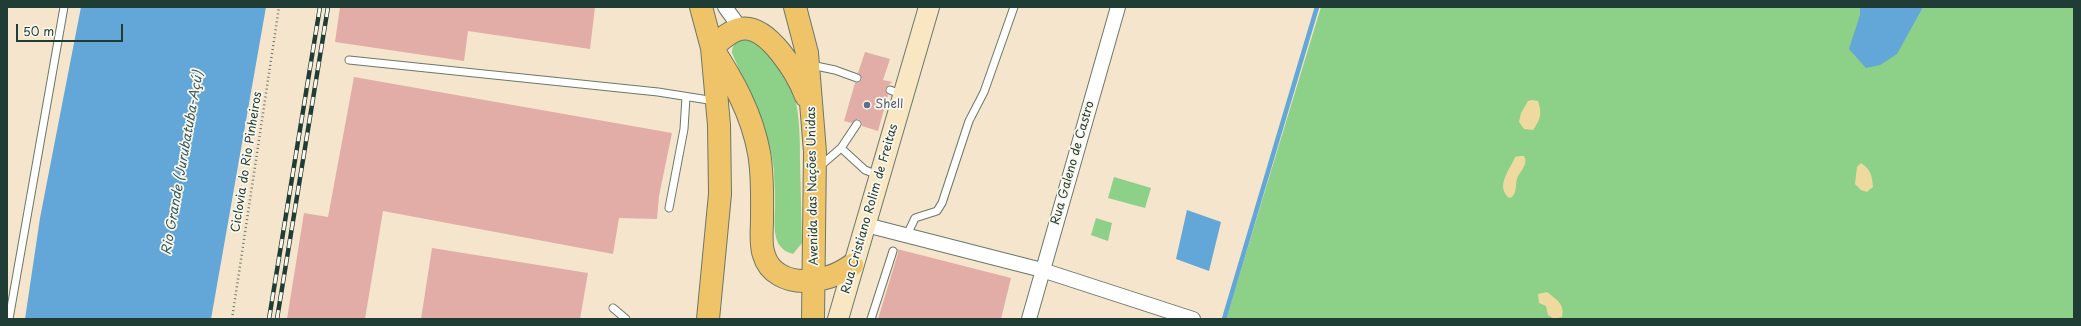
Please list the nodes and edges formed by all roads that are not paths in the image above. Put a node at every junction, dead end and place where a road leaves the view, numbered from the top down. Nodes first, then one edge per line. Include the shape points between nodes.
1 (64, 7) edge
2 (701, 7) edge
3 (724, 7) edge
4 (795, 7) edge
5 (929, 7) edge
6 (1014, 7) edge
7 (1118, 7) edge
8 (741, 29) junction
9 (712, 48) junction
10 (349, 60) dead end
11 (808, 65) junction
12 (857, 78) dead end
13 (686, 97) junction
14 (717, 102) junction
15 (812, 110) junction
16 (857, 124) dead end
17 (841, 148) junction
18 (815, 171) junction
19 (880, 176) junction
20 (669, 208) dead end
21 (866, 225) junction
22 (907, 235) junction
23 (893, 251) dead end
24 (852, 266) junction
25 (1042, 270) junction
26 (814, 280) junction
27 (613, 308) dead end
28 (9, 319) edge
29 (626, 319) edge
30 (708, 319) edge
31 (813, 319) edge
32 (838, 319) edge
33 (871, 319) edge
34 (1029, 319) edge
35 (1193, 319) edge

1 - 28 lane
2 - 9 highway
3 - 8 street
4 - 11 highway, Avenida das Nações Unidas
5 - 19 street, Rua Cristiano Rolim de Freitas via 896,92
6 - 22 lane via 984,92 969,121 942,203 937,211 915,218
7 - 25 street, Rua Galeno de Castro
8 - 9 highway via 728,34
8 - 15 highway via 753,30 770,41 786,58 800,81
9 - 14 highway
9 - 26 highway via 734,82 748,114 759,152 763,255 768,264 784,278 793,281
10 - 13 lane
11 - 12 lane via 835,70
11 - 15 highway, Avenida das Nações Unidas
13 - 14 lane
13 - 20 lane via 684,130
14 - 30 highway via 720,194
15 - 18 highway, Avenida das Nações Unidas
16 - 17 lane
17 - 18 lane
17 - 19 lane via 864,170
18 - 26 highway, Avenida das Nações Unidas
19 - 21 street, Rua Cristiano Rolim de Freitas
21 - 22 street
21 - 24 street, Rua Cristiano Rolim de Freitas
22 - 25 street
23 - 33 lane
24 - 26 highway via 841,274
24 - 32 street, Rua Cristiano Rolim de Freitas
25 - 34 street, Rua Galeno de Castro
25 - 35 street
26 - 31 highway, Avenida das Nações Unidas
27 - 29 lane

